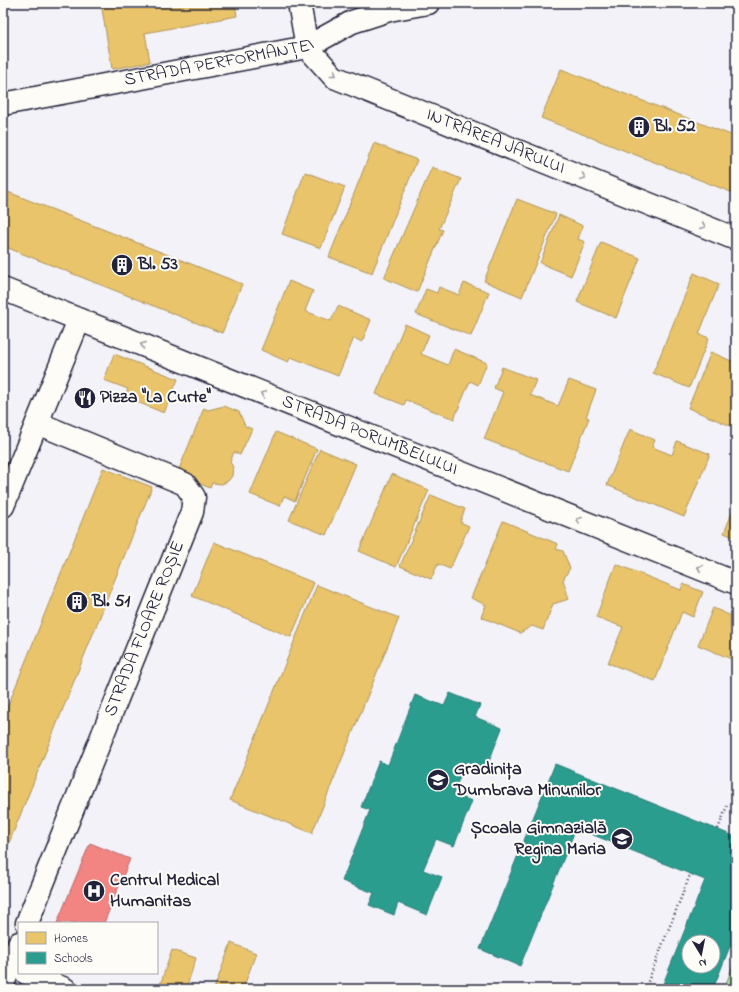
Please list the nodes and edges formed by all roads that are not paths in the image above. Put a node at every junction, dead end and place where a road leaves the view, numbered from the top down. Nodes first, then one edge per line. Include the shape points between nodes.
1 (299, 3) edge
2 (428, 3) edge
3 (307, 46) junction
4 (3, 104) edge
5 (736, 239) edge
6 (3, 289) edge
7 (79, 320) junction
8 (37, 423) junction
9 (3, 506) edge
10 (736, 583) edge
11 (27, 922) edge
12 (18, 949) edge
13 (14, 974) edge
14 (65, 989) edge

1 - 3 street
2 - 3 street, STRADA PERFORMANȚEI via 389,10 352,22
3 - 4 street, STRADA PERFORMANȚEI
3 -> 5 street, INTRAREA JARULUI via 334,77
6 - 7 street, STRADA PORUMBELULUI
7 - 8 street
10 -> 7 street, STRADA PORUMBELULUI
8 - 9 street
8 - 11 street, STRADA FLOARE ROȘIE via 185,484 194,497 192,512
12 - 13 street
13 - 14 street

